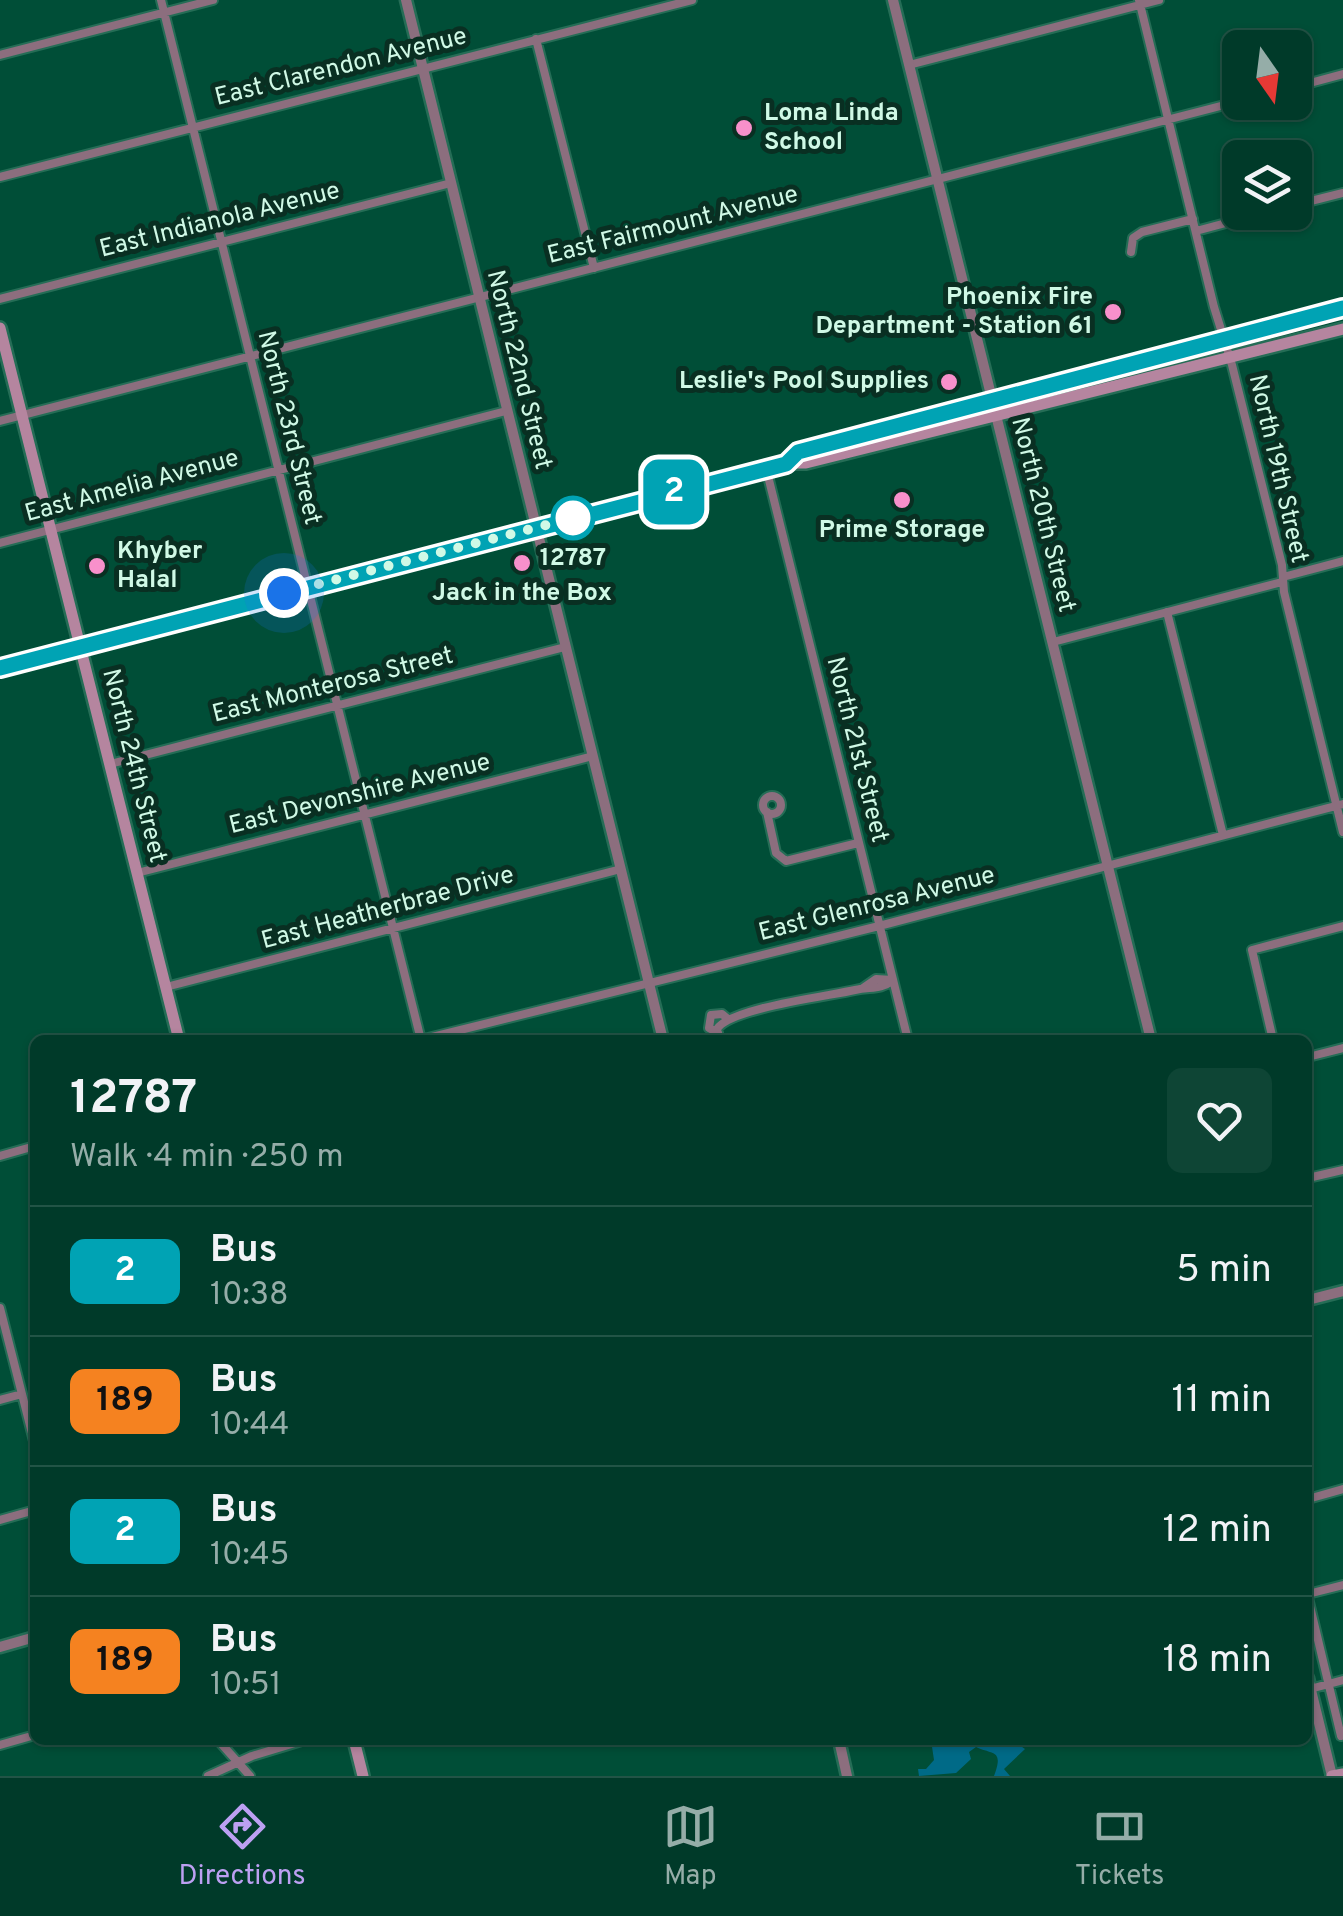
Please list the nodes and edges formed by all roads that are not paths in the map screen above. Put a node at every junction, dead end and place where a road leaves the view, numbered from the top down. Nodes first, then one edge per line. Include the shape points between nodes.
1 (161, 0) edge
2 (213, 0) edge
3 (406, 0) edge
4 (650, 0) edge
5 (692, 0) edge
6 (893, 0) edge
7 (1159, 0) edge
8 (1140, 2) edge
9 (653, 11) junction
10 (164, 12) junction
11 (536, 40) junction
12 (0, 55) edge
13 (909, 65) junction
14 (423, 67) junction
15 (1343, 74) edge
16 (1312, 82) edge
17 (1222, 106) edge
18 (1168, 119) junction
19 (193, 127) junction
20 (0, 176) edge
21 (938, 178) junction
22 (450, 183) junction
23 (1343, 193) edge
24 (1312, 201) edge
25 (1193, 219) junction
26 (1222, 224) edge
27 (1196, 231) junction
28 (222, 241) junction
29 (1131, 252) dead end
30 (594, 268) junction
31 (479, 297) junction
32 (0, 299) edge
33 (1343, 308) edge
34 (0, 328) edge
35 (1343, 331) edge
36 (1223, 339) junction
37 (250, 355) junction
38 (1229, 356) junction
39 (992, 398) junction
40 (506, 412) junction
41 (22, 415) junction
42 (996, 416) junction
43 (0, 421) edge
44 (786, 464) junction
45 (766, 468) junction
46 (278, 470) junction
47 (536, 528) junction
48 (50, 530) junction
49 (0, 542) edge
50 (1343, 561) edge
51 (1283, 579) junction
52 (307, 588) junction
53 (1168, 612) junction
54 (1053, 642) junction
55 (80, 646) junction
56 (566, 647) junction
57 (0, 668) edge
58 (338, 705) junction
59 (593, 756) junction
60 (110, 764) junction
61 (1340, 805) edge
62 (767, 812) dead end
63 (364, 814) junction
64 (1343, 832) edge
65 (1222, 835) junction
66 (858, 842) junction
67 (1108, 865) junction
68 (621, 869) junction
69 (137, 873) junction
70 (879, 926) junction
71 (1343, 926) edge
72 (394, 928) junction
73 (893, 980) junction
74 (649, 983) junction
75 (166, 987) junction
76 (178, 1035) edge
77 (419, 1035) edge
78 (440, 1035) edge
79 (662, 1035) edge
80 (718, 1035) edge
81 (907, 1035) edge
82 (1150, 1035) edge
83 (1272, 1035) edge
84 (1343, 1048) edge
85 (1312, 1056) edge
86 (30, 1147) edge
87 (0, 1156) edge
88 (1343, 1170) edge
89 (1312, 1177) edge
90 (1343, 1291) edge
91 (1312, 1299) edge
92 (0, 1308) edge
93 (22, 1394) junction
94 (0, 1400) edge
95 (30, 1425) edge
96 (1343, 1489) edge
97 (1312, 1498) edge
98 (30, 1511) edge
99 (0, 1520) edge
100 (1343, 1585) edge
101 (1312, 1595) edge
102 (1312, 1614) edge
103 (30, 1637) edge
104 (0, 1646) edge
105 (1343, 1680) edge
106 (1312, 1683) edge
107 (1328, 1684) junction
108 (1312, 1695) edge
109 (1341, 1736) edge
110 (30, 1737) edge
111 (0, 1745) edge
112 (223, 1745) edge
113 (289, 1745) edge
114 (355, 1745) edge
115 (840, 1745) edge
116 (237, 1761) junction
117 (1343, 1774) edge
118 (208, 1776) edge
119 (250, 1776) edge
120 (363, 1776) edge
121 (848, 1776) edge
122 (1332, 1776) edge

1 - 10 street, North 23rd Street
2 - 10 street
3 - 14 street, North 22nd Street
4 - 9 street
5 - 9 street, East Clarendon Avenue
6 - 13 street, North 20th Street
7 - 8 street
8 - 13 street
8 - 18 street, North 19th Street
9 - 11 street, East Clarendon Avenue
10 - 12 street
10 - 19 street, North 23rd Street
11 - 14 street, East Clarendon Avenue
11 - 30 street
13 - 21 street, North 20th Street
14 - 19 street, East Clarendon Avenue
14 - 22 street, North 22nd Street
15 - 16 street
17 - 18 street, East Fairmount Avenue
18 - 21 street, East Fairmount Avenue
18 - 25 street, North 19th Street
19 - 20 street, East Clarendon Avenue
19 - 28 street, North 23rd Street
21 - 30 street, East Fairmount Avenue
21 - 39 street, North 20th Street
22 - 28 street, East Indianola Avenue
22 - 31 street, North 22nd Street
23 - 24 street
25 - 27 street, North 19th Street
25 - 29 street via 1142,232
26 - 27 street
27 - 36 street, North 19th Street
28 - 32 street, East Indianola Avenue
28 - 37 street, North 23rd Street
30 - 31 street, East Fairmount Avenue
31 - 37 street, East Fairmount Avenue
31 - 40 street, North 22nd Street
33 - 36 main road
34 - 41 main road, North 24th Street
35 - 38 main road
36 - 38 street, North 19th Street
36 - 39 main road
37 - 41 street, East Fairmount Avenue
37 - 46 street, North 23rd Street
38 - 42 main road
38 - 51 street, North 19th Street
39 - 42 street, North 20th Street
39 - 44 main road via 798,452
40 - 46 street, East Amelia Avenue
40 - 47 street, North 22nd Street
41 - 43 street, East Fairmount Avenue
41 - 48 main road, North 24th Street
42 - 44 main road
42 - 54 street, North 20th Street
44 - 45 main road
45 - 47 main road
45 - 66 street, North 21st Street
46 - 48 street, East Amelia Avenue
46 - 52 street, North 23rd Street
47 - 52 main road
47 - 56 street, North 22nd Street
48 - 49 street, East Amelia Avenue
48 - 55 main road, North 24th Street
50 - 51 street
51 - 53 street
51 - 61 street, North 19th Street
52 - 55 main road
52 - 58 street, North 23rd Street
53 - 54 street
53 - 65 street
54 - 67 street, North 20th Street
55 - 57 main road
55 - 60 main road, North 24th Street
56 - 58 street, East Monterosa Street
56 - 59 street, North 22nd Street
58 - 60 street, East Monterosa Street
58 - 63 street, North 23rd Street
59 - 63 street, East Devonshire Avenue
59 - 68 street, North 22nd Street
60 - 69 main road, North 24th Street
61 - 64 street, North 19th Street
61 - 65 street, East Glenrosa Avenue
62 - 66 street via 776,852 786,861
63 - 69 street, East Devonshire Avenue
63 - 72 street, North 23rd Street
65 - 67 street, East Glenrosa Avenue
66 - 70 street, North 21st Street
67 - 70 street, East Glenrosa Avenue
67 - 82 street, North 20th Street
68 - 72 street, East Heatherbrae Drive
68 - 74 street, North 22nd Street
69 - 75 main road, North 24th Street
70 - 73 street, North 21st Street
70 - 74 street, East Glenrosa Avenue
71 - 83 street via 1252,950
72 - 75 street, East Heatherbrae Drive
72 - 77 street, North 23rd Street
73 - 80 street via 728,1019 719,1024
73 - 81 street, North 21st Street
74 - 78 street, East Glenrosa Avenue
74 - 79 street, North 22nd Street
75 - 76 main road, North 24th Street
84 - 85 street
86 - 87 street
88 - 89 street
90 - 91 street
92 - 93 street
93 - 94 street
93 - 95 street
96 - 97 street
98 - 99 street
100 - 101 street
102 - 107 street
103 - 104 street
105 - 107 street
106 - 107 street
107 - 109 street
108 - 122 street
110 - 111 street
112 - 116 street
113 - 116 street
114 - 120 main road
115 - 121 street
116 - 118 street
116 - 119 street
117 - 122 main road

